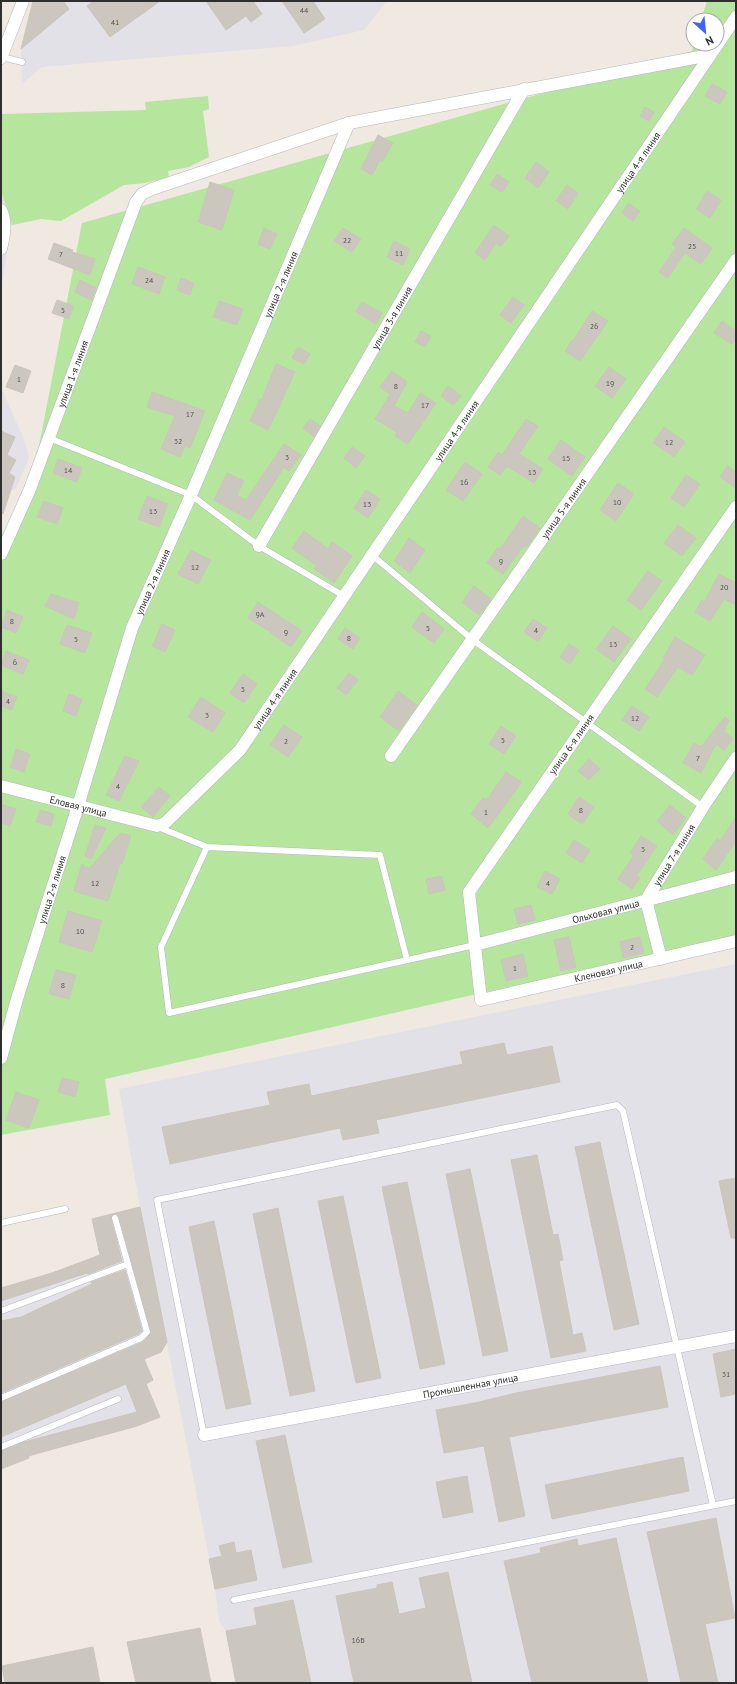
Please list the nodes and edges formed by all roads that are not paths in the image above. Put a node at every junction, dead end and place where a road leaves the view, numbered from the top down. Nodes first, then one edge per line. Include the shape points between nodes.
1 (23, 1) edge
2 (736, 17) edge
3 (710, 55) junction
4 (1, 58) edge
5 (22, 62) dead end
6 (524, 89) junction
7 (349, 123) junction
8 (1, 210) edge
9 (1, 249) edge
10 (736, 260) edge
11 (49, 438) junction
12 (191, 495) junction
13 (736, 507) edge
14 (259, 546) junction
15 (1, 554) edge
16 (372, 555) junction
17 (344, 596) junction
18 (473, 640) junction
19 (586, 722) junction
20 (391, 756) dead end
21 (736, 758) edge
22 (1, 786) edge
23 (78, 806) junction
24 (703, 807) junction
25 (156, 826) junction
26 (207, 847) junction
27 (736, 877) edge
28 (646, 900) junction
29 (736, 941) edge
30 (475, 945) junction
31 (661, 959) junction
32 (406, 960) junction
33 (481, 1000) joint
34 (1, 1058) edge
35 (65, 1209) dead end
36 (115, 1218) dead end
37 (1, 1223) edge
38 (128, 1264) junction
39 (1, 1311) edge
40 (736, 1336) edge
41 (678, 1347) junction
42 (1, 1398) edge
43 (118, 1399) dead end
44 (204, 1435) joint
45 (1, 1447) edge
46 (736, 1501) edge
47 (713, 1505) junction
48 (234, 1600) dead end

1 - 4 street
2 - 3 street, улица 4-я линия
3 - 6 street
3 - 16 street, улица 4-я линия
4 - 5 lane
6 - 7 street
6 - 14 street, улица 3-я линия
7 - 11 street, улица 1-я линия via 152,188 142,194 136,202
7 - 12 street, улица 2-я линия
8 - 9 street via 4,233
10 - 18 street, улица 5-я линия
11 - 12 lane
11 - 15 street, улица 1-я линия
12 - 14 lane
12 - 23 street, улица 2-я линия via 132,628
13 - 19 street, улица 6-я линия
14 - 17 lane
16 - 17 street, улица 4-я линия
16 - 18 lane
17 - 25 street, улица 4-я линия via 240,750 165,823
18 - 19 lane
18 - 20 street, улица 5-я линия
19 - 24 lane
19 - 30 street, улица 6-я линия via 469,892
21 - 24 street, улица 7-я линия
22 - 23 street, Еловая улица
23 - 25 street, Еловая улица
23 - 34 street, улица 2-я линия
24 - 28 street, улица 7-я линия
25 - 26 lane
26 - 32 lane via 380,855
26 - 32 lane via 161,947 169,1013
27 - 28 street, Ольховая улица
28 - 30 street, Ольховая улица
28 - 31 street
29 - 31 street, Кленовая улица
30 - 32 lane
30 - 33 street, улица 6-я линия
31 - 33 street, Кленовая улица
35 - 37 lane
36 - 38 lane
38 - 39 lane
38 - 42 lane via 147,1332 141,1338
40 - 41 street, Промышленная улица
41 - 44 street, Промышленная улица
41 - 44 lane via 623,1111 617,1105 157,1200
41 - 47 lane
43 - 45 lane
46 - 47 lane
47 - 48 lane

